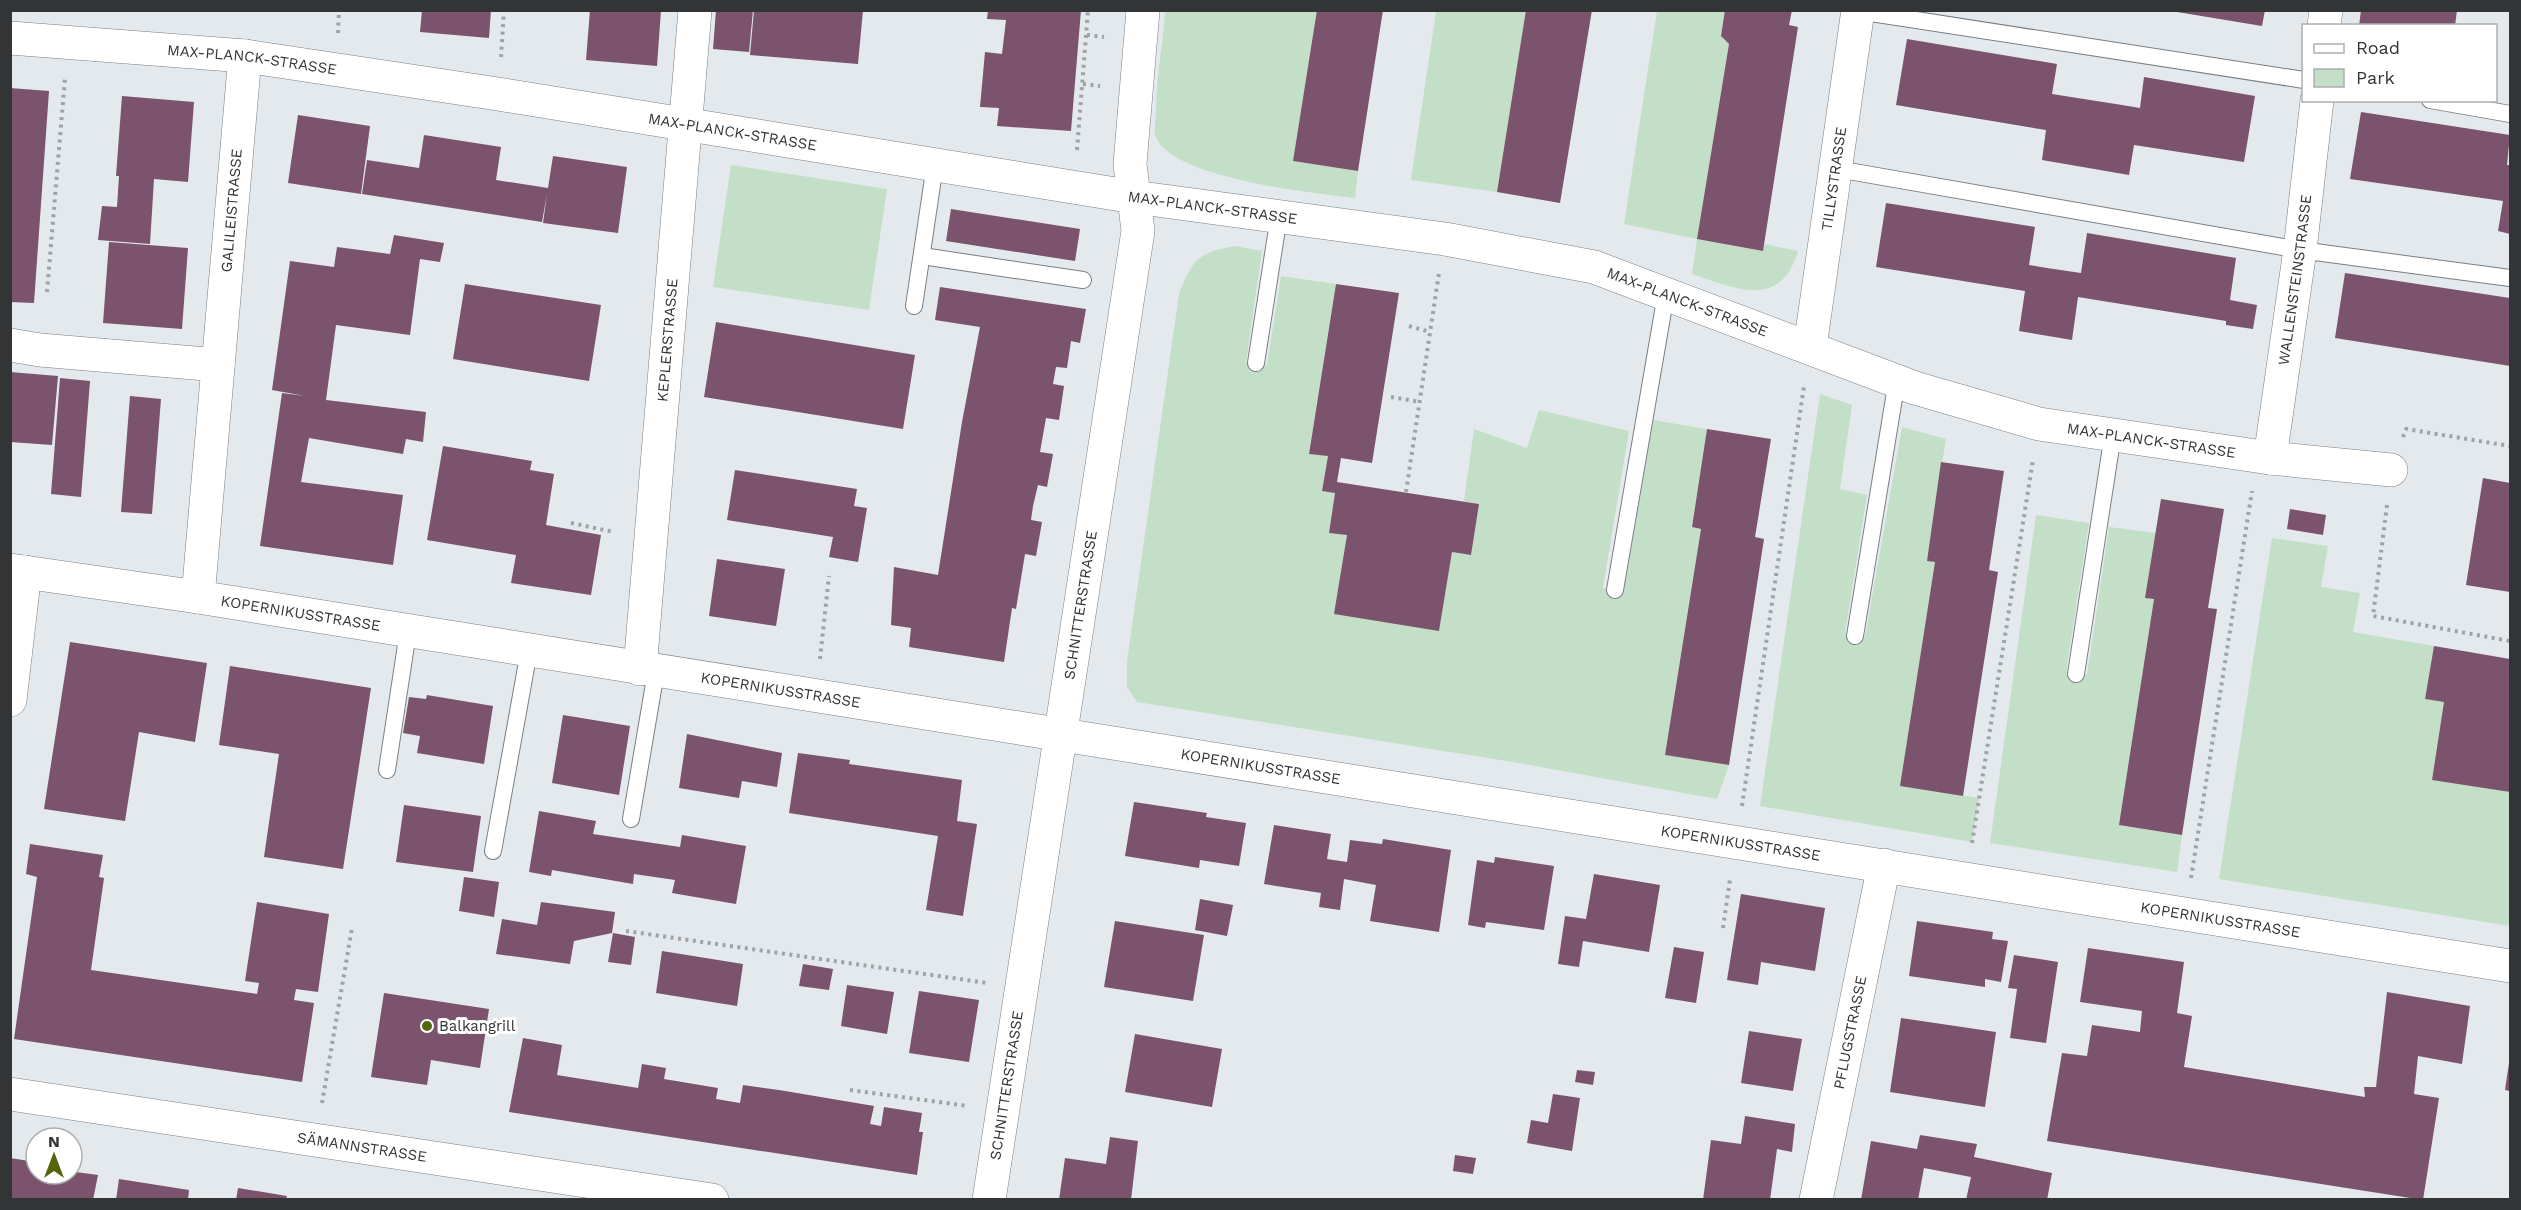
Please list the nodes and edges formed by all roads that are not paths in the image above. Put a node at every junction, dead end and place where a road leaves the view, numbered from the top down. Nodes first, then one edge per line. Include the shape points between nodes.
1 (695, 10) edge
2 (1143, 10) edge
3 (1858, 11) edge
4 (10, 38) edge
5 (245, 56) junction
6 (2302, 80) edge
7 (2318, 102) edge
8 (2442, 102) edge
9 (2511, 114) edge
10 (687, 125) junction
11 (935, 165) junction
12 (1837, 169) junction
13 (1134, 197) junction
14 (1279, 216) junction
15 (2300, 250) junction
16 (922, 256) junction
17 (2511, 278) edge
18 (1083, 280) dead end
19 (1666, 294) junction
20 (915, 306) dead end
21 (10, 345) edge
22 (1810, 347) junction
23 (1257, 363) dead end
24 (218, 365) junction
25 (1897, 380) junction
26 (2113, 434) junction
27 (2264, 457) junction
28 (2391, 470) road end
29 (18, 571) edge
30 (1615, 590) dead end
31 (198, 597) junction
32 (408, 632) junction
33 (1855, 636) dead end
34 (529, 651) junction
35 (648, 670) junction
36 (2076, 674) dead end
37 (10, 700) edge
38 (1060, 736) junction
39 (387, 770) dead end
40 (631, 819) dead end
41 (493, 851) dead end
42 (1884, 865) junction
43 (2511, 966) edge
44 (10, 1094) edge
45 (598, 1191) edge
46 (712, 1200) edge
47 (989, 1200) edge
48 (1816, 1200) edge

1 - 10 street, KEPLERSTRASSE
2 - 13 street, SCHNITTERSTRASSE via 1130,164
3 - 6 lane
3 - 12 street, TILLYSTRASSE
4 - 5 street, MAX-PLANCK-STRASSE
5 - 10 street, MAX-PLANCK-STRASSE
5 - 24 street, GALILEISTRASSE
7 - 15 street, WALLENSTEINSTRASSE
8 - 9 lane
10 - 11 street, MAX-PLANCK-STRASSE
10 - 35 street, KEPLERSTRASSE via 651,538
11 - 13 street, MAX-PLANCK-STRASSE
11 - 16 lane
12 - 15 lane
12 - 22 street, TILLYSTRASSE
13 - 14 street, MAX-PLANCK-STRASSE
13 - 38 street, SCHNITTERSTRASSE via 1138,231
14 - 19 street, MAX-PLANCK-STRASSE via 1445,239 1594,267
14 - 23 lane
15 - 17 lane
15 - 27 street, WALLENSTEINSTRASSE
16 - 18 lane
16 - 20 lane
19 - 22 street, MAX-PLANCK-STRASSE
19 - 30 lane
21 - 24 street
22 - 25 street, MAX-PLANCK-STRASSE
24 - 31 street, GALILEISTRASSE
25 - 26 street, MAX-PLANCK-STRASSE via 2039,423
25 - 33 lane
26 - 27 street, MAX-PLANCK-STRASSE
26 - 36 lane
27 - 28 street, MAX-PLANCK-STRASSE
29 - 31 street, KOPERNIKUSSTRASSE
29 - 37 street
31 - 32 street, KOPERNIKUSSTRASSE
32 - 34 street, KOPERNIKUSSTRASSE
32 - 39 lane
34 - 35 street, KOPERNIKUSSTRASSE
34 - 41 lane
35 - 38 street, KOPERNIKUSSTRASSE
35 - 40 lane
38 - 42 street, KOPERNIKUSSTRASSE
38 - 47 street, SCHNITTERSTRASSE
42 - 43 street, KOPERNIKUSSTRASSE
42 - 48 street, PFLUGSTRASSE
44 - 45 street, SÄMANNSTRASSE via 316,1139
45 - 46 street, SÄMANNSTRASSE

